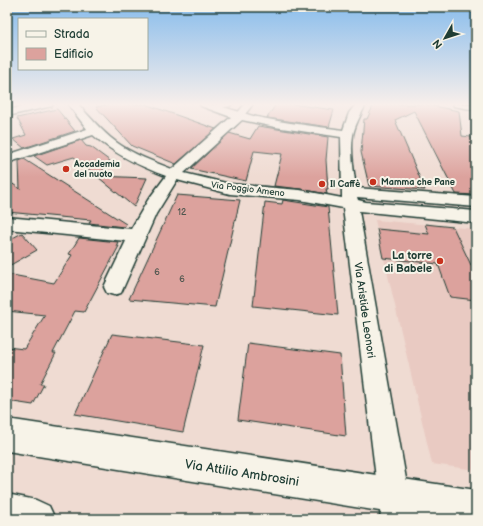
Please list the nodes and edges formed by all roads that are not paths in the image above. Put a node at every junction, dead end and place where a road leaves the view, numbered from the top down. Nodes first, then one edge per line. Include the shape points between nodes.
1 (225, 129) edge
2 (310, 129) edge
3 (349, 129) edge
4 (95, 130) joint
5 (347, 134) junction
6 (7, 159) edge
7 (174, 175) junction
8 (350, 198) junction
9 (375, 201) junction
10 (476, 202) edge
11 (476, 217) edge
12 (7, 223) edge
13 (138, 236) junction
14 (114, 288) dead end
15 (7, 435) edge
16 (395, 507) edge
17 (476, 508) edge
18 (7, 513) edge
19 (36, 519) edge

1 - 7 street
2 - 5 street
3 - 5 street, Via Aristide Leonori
4 - 6 street
4 - 7 street, Via Poggio Ameno via 112,145 136,159
5 - 8 street, Via Aristide Leonori
7 - 8 street, Via Poggio Ameno via 230,188
7 - 13 street via 165,185
8 - 9 street, Via Poggio Ameno
8 - 16 street, Via Aristide Leonori
9 - 10 street, Via Poggio Ameno
9 - 11 street, Via Poggio Ameno
12 - 13 street
13 - 14 street
15 - 16 street, Via Attilio Ambrosini
16 - 17 street, Via Attilio Ambrosini
18 - 19 street

